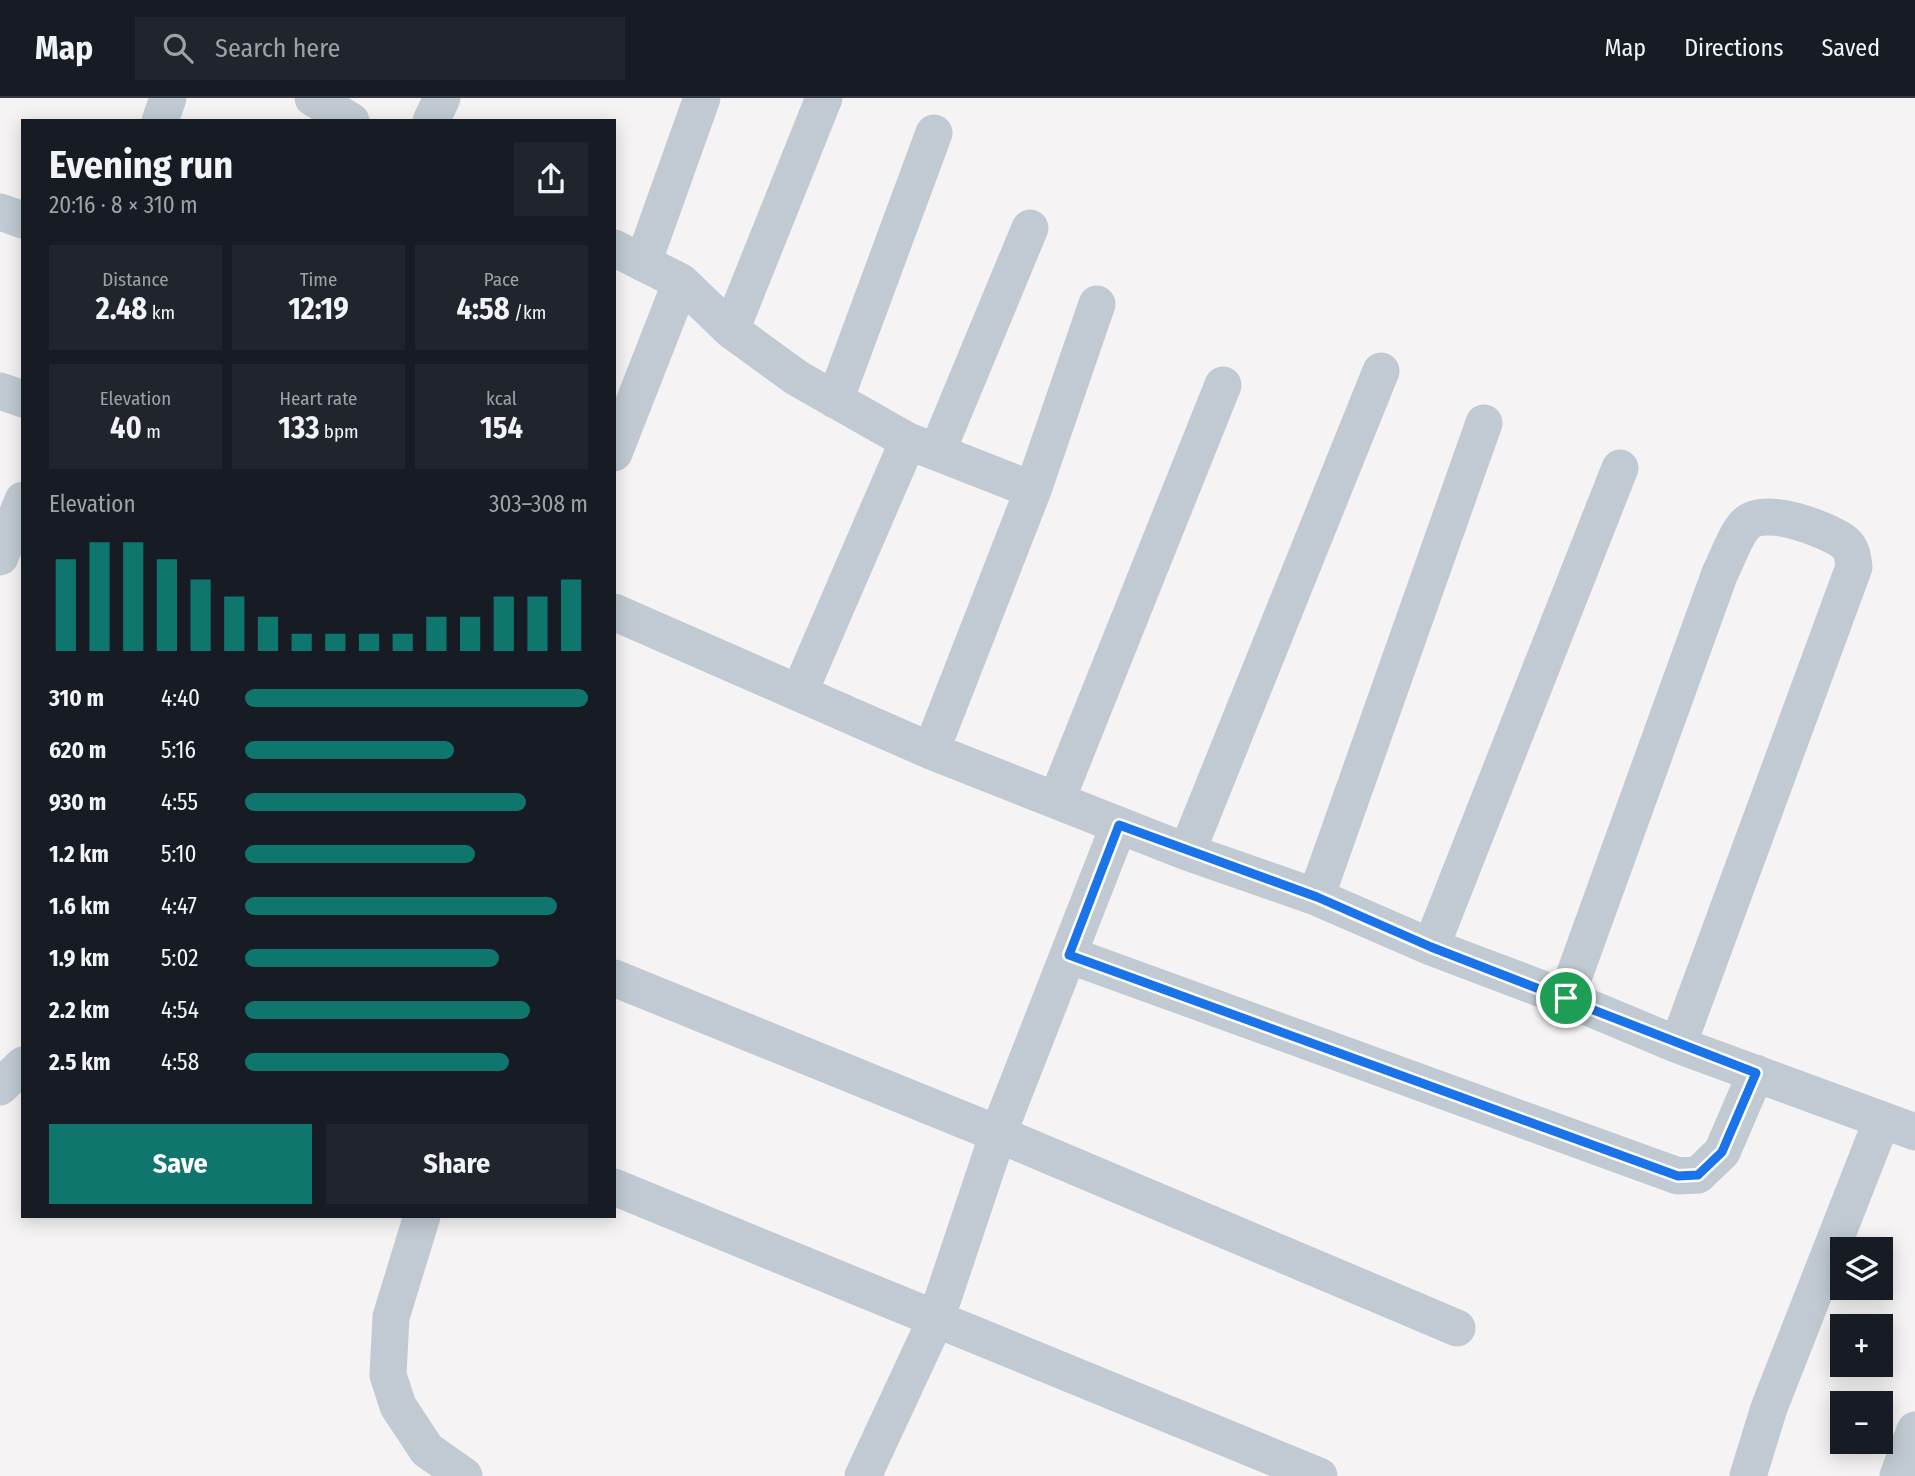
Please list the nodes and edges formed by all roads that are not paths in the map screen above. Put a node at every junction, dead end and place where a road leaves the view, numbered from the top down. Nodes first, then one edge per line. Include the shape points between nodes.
1 (168, 98) edge
2 (313, 98) edge
3 (442, 98) edge
4 (702, 98) edge
5 (824, 98) edge
6 (161, 119) edge
7 (348, 119) edge
8 (432, 119) edge
9 (934, 133) dead end
10 (0, 212) edge
11 (21, 219) edge
12 (1030, 228) dead end
13 (629, 255) edge
14 (681, 282) junction
15 (1097, 304) dead end
16 (731, 330) junction
17 (1381, 371) dead end
18 (1223, 385) dead end
19 (0, 391) edge
20 (21, 398) edge
21 (835, 400) junction
22 (1484, 422) dead end
23 (923, 447) junction
24 (616, 448) edge
25 (1620, 468) dead end
26 (1033, 490) junction
27 (21, 505) edge
28 (0, 557) edge
29 (616, 613) edge
30 (799, 694) junction
31 (931, 751) junction
32 (1057, 799) junction
33 (1119, 825) junction
34 (1187, 852) junction
35 (1317, 897) junction
36 (1431, 947) junction
37 (1069, 955) junction
38 (616, 979) edge
39 (1566, 998) junction
40 (1678, 1045) junction
41 (21, 1067) edge
42 (1756, 1073) junction
43 (0, 1087) edge
44 (1899, 1126) edge
45 (998, 1134) junction
46 (616, 1188) edge
47 (421, 1218) edge
48 (936, 1319) junction
49 (1457, 1328) dead end
50 (1915, 1430) edge
51 (464, 1476) edge
52 (863, 1476) edge
53 (1319, 1476) edge
54 (1748, 1476) edge
55 (1898, 1476) edge

1 - 6 street
2 - 7 street
3 - 8 street
4 - 13 street
5 - 16 street
9 - 21 street
10 - 11 street
12 - 23 street
13 - 14 street
14 - 16 street
14 - 24 street
15 - 26 street
16 - 21 street
17 - 34 street
18 - 32 street
19 - 20 street
21 - 23 street
22 - 35 street
23 - 26 street
23 - 30 street
25 - 36 street
26 - 31 street
27 - 28 street
29 - 30 street
30 - 31 street
31 - 32 street
32 - 33 street
33 - 34 street
33 - 37 street
34 - 35 street
35 - 36 street
36 - 39 street
37 - 42 street via 1678,1176 1698,1175 1722,1152
37 - 45 street
38 - 45 street
39 - 40 street
39 - 40 street via 1720,573 1746,523 1760,516 1786,517 1822,532 1845,543 1854,567
40 - 42 street
41 - 43 street
42 - 44 street
44 - 54 street via 1769,1408
45 - 48 street
45 - 49 street
46 - 48 street
47 - 51 street via 391,1317 388,1375 398,1406 427,1450
48 - 52 street
48 - 53 street
50 - 55 street

